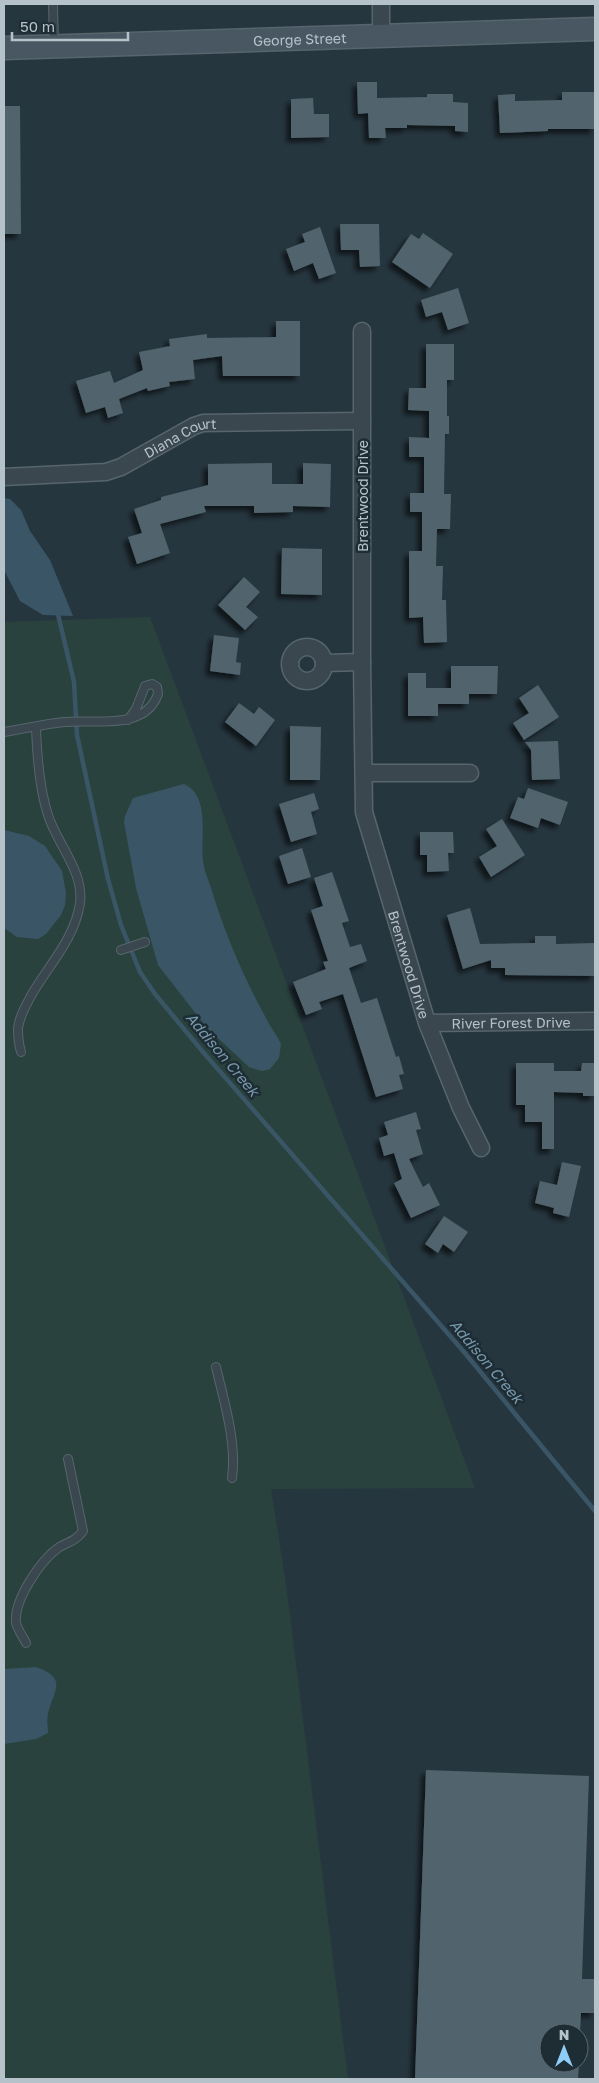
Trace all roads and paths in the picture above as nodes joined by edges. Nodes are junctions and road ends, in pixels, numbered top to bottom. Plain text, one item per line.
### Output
1 (53, 4) edge
2 (381, 4) edge
3 (595, 29) edge
4 (381, 37) junction
5 (55, 46) junction
6 (4, 48) edge
7 (362, 331) dead end
8 (362, 421) junction
9 (4, 477) edge
10 (324, 662) dead end
11 (362, 662) junction
12 (128, 720) junction
13 (36, 728) junction
14 (4, 732) edge
15 (364, 773) junction
16 (470, 773) dead end
17 (143, 943) dead end
18 (121, 950) dead end
19 (595, 1021) edge
20 (427, 1023) junction
21 (20, 1052) dead end
22 (481, 1148) dead end
23 (216, 1367) dead end
24 (68, 1459) dead end
25 (232, 1478) dead end
26 (26, 1643) dead end

1 - 5 lane
2 - 4 street
3 - 4 street, George Street
4 - 5 street, George Street
5 - 6 street, George Street
7 - 8 street, Brentwood Drive
8 - 9 street, Diana Court
8 - 11 street, Brentwood Drive
10 - 11 street
11 - 15 street, Brentwood Drive
12 - 12 lane
12 - 13 lane
13 - 14 lane
13 - 21 lane
15 - 16 street
15 - 20 street, Brentwood Drive
17 - 18 lane
19 - 20 street, River Forest Drive
20 - 22 street, Brentwood Drive
23 - 25 lane
24 - 26 lane

